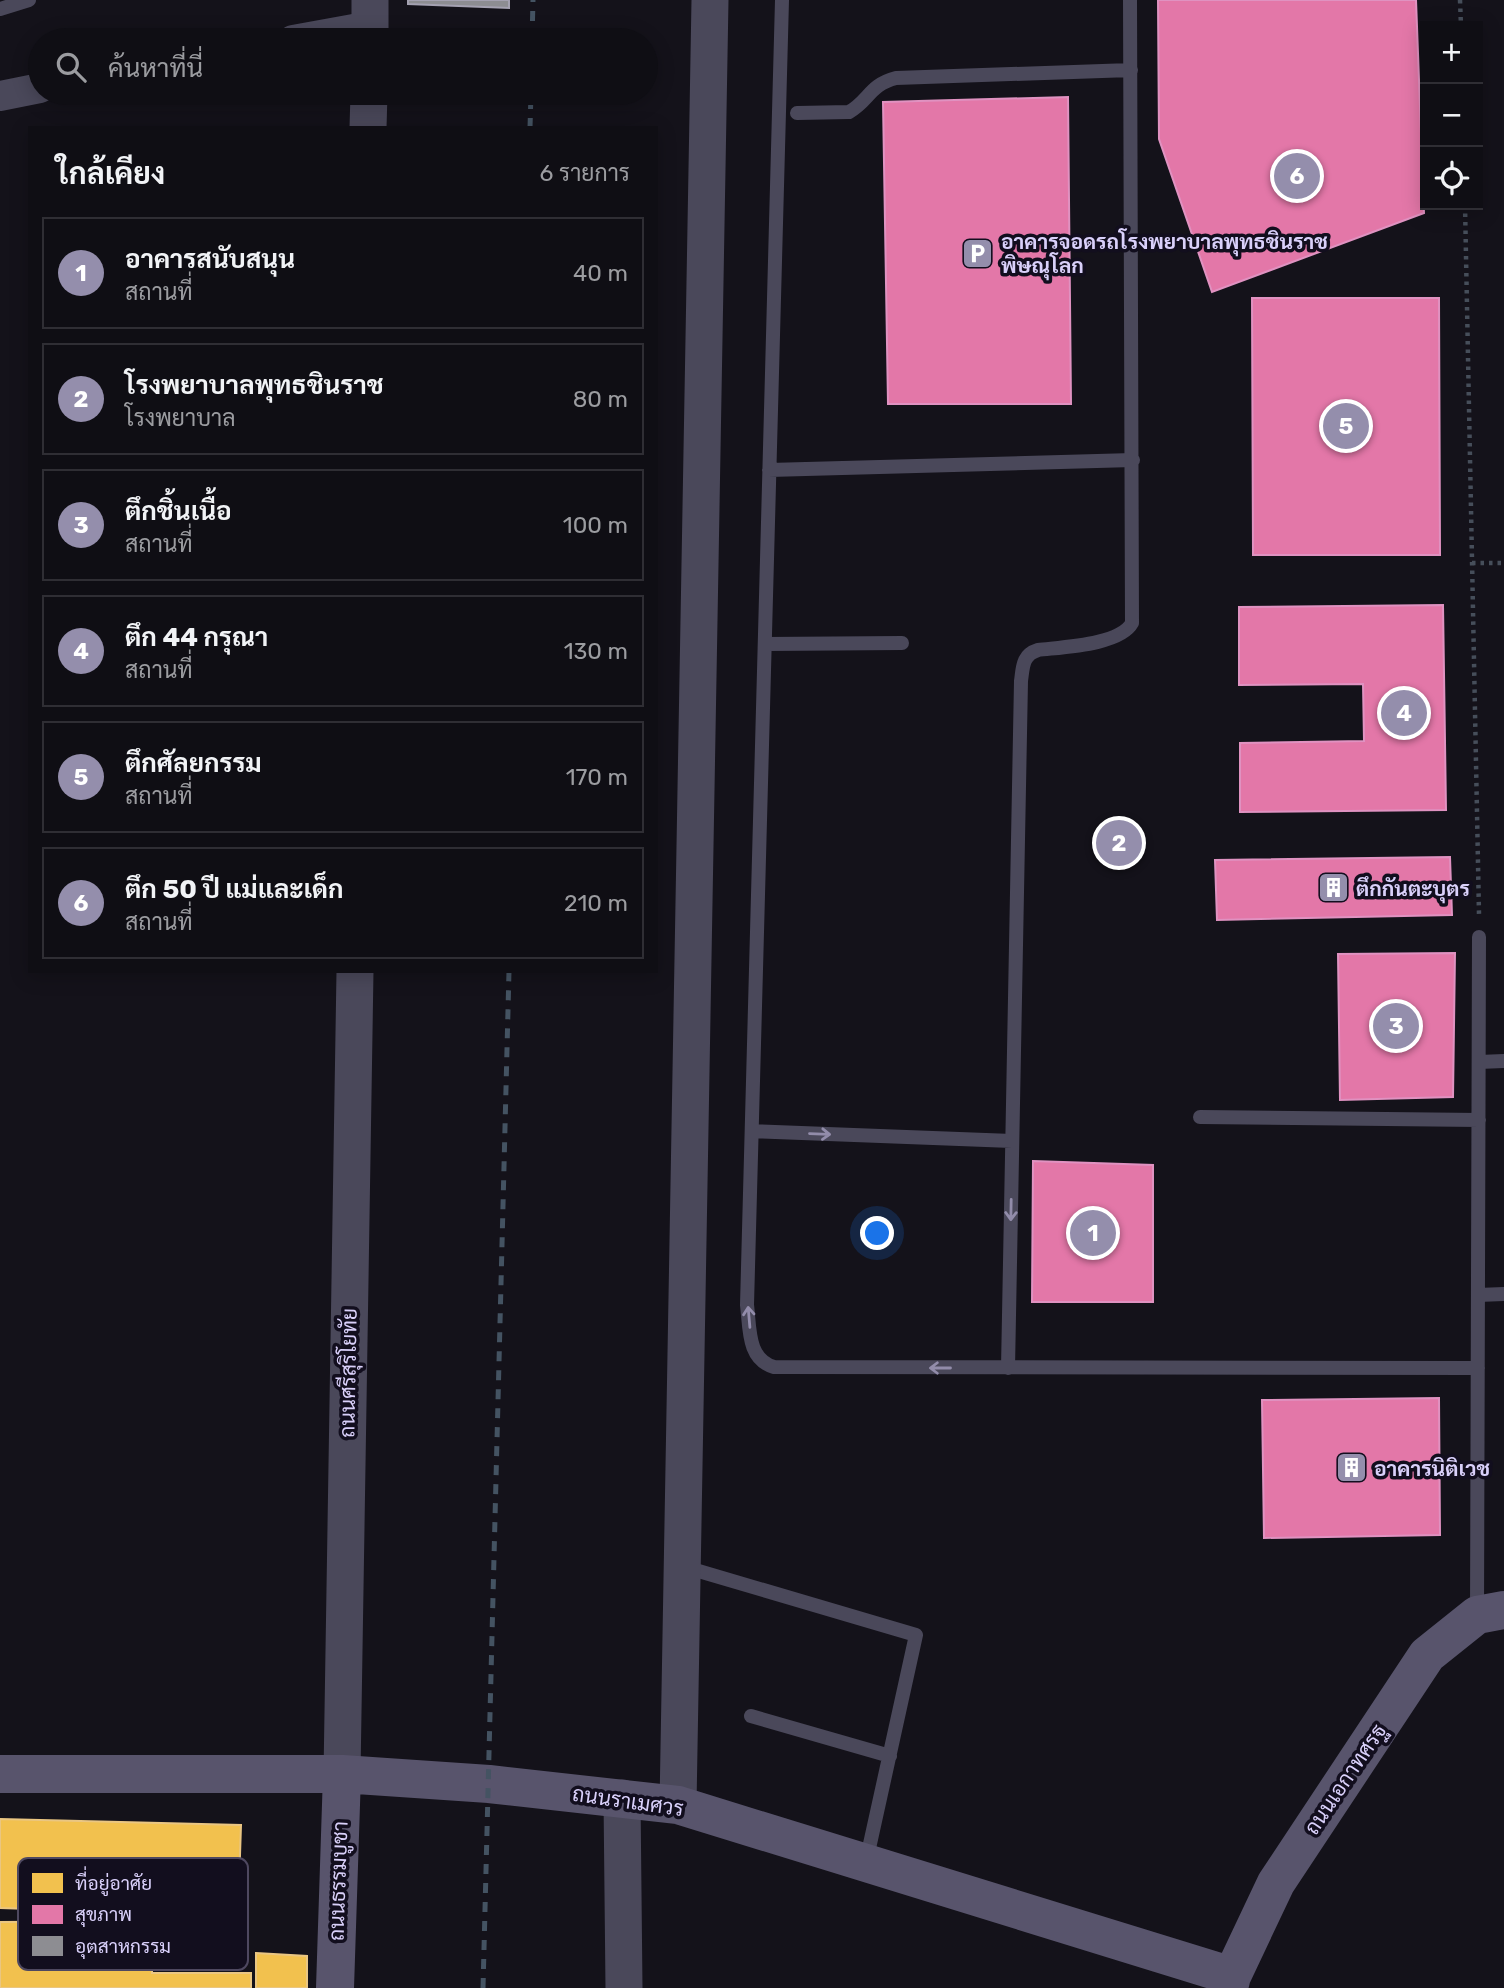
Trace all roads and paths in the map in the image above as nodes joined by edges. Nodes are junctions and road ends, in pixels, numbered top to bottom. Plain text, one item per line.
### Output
1 (29, 0) edge
2 (710, 0) edge
3 (782, 0) edge
4 (1130, 0) edge
5 (1460, 0) edge
6 (0, 9) edge
7 (1461, 21) edge
8 (370, 22) edge
9 (344, 28) edge
10 (1131, 70) junction
11 (28, 90) edge
12 (0, 96) edge
13 (369, 105) edge
14 (797, 113) dead end
15 (368, 126) edge
16 (1465, 210) edge
17 (1133, 460) junction
18 (769, 470) junction
19 (1472, 563) junction
20 (1504, 563) edge
21 (902, 643) dead end
22 (765, 644) junction
23 (1479, 937) joint
24 (355, 973) edge
25 (1504, 1061) edge
26 (1479, 1062) junction
27 (1200, 1117) dead end
28 (1479, 1120) junction
29 (752, 1132) junction
30 (1012, 1141) junction
31 (1504, 1294) edge
32 (1478, 1295) junction
33 (1008, 1368) junction
34 (1478, 1368) junction
35 (682, 1566) junction
36 (1490, 1612) edge
37 (751, 1716) dead end
38 (890, 1756) junction
39 (0, 1774) edge
40 (342, 1774) junction
41 (622, 1798) junction
42 (678, 1805) junction
43 (866, 1863) junction
44 (1230, 1982) edge
45 (335, 1988) edge
46 (624, 1988) edge

1 - 6 lane
2 - 35 street
3 - 18 lane
4 - 10 lane
5 - 7 path
8 - 9 street
10 - 14 lane
10 - 17 lane
11 - 12 street
13 - 15 street
16 - 19 path
17 - 18 lane
17 - 30 lane
18 - 22 lane
19 - 20 path
19 - 23 path
21 - 22 lane
22 - 29 lane
23 - 26 lane
24 - 40 street, ถนนศรีสุริโยทัย
25 - 26 lane
26 - 28 lane
27 - 28 lane
28 - 32 lane
29 -> 30 lane
33 -> 29 lane
30 -> 33 lane
31 - 32 lane
32 - 34 lane
33 - 34 lane
34 - 36 lane
35 - 38 lane
35 - 42 street
36 - 44 main road, ถนนเอกาทศรฐ
37 - 38 lane
38 - 43 lane
39 - 40 main road, ถนนราเมศวร
40 - 41 main road, ถนนราเมศวร
40 - 45 main road, ถนนธรรมบูชา
41 - 42 main road, ถนนราเมศวร
41 - 46 street
42 - 43 main road, ถนนราเมศวร
43 - 44 main road, ถนนราเมศวร

